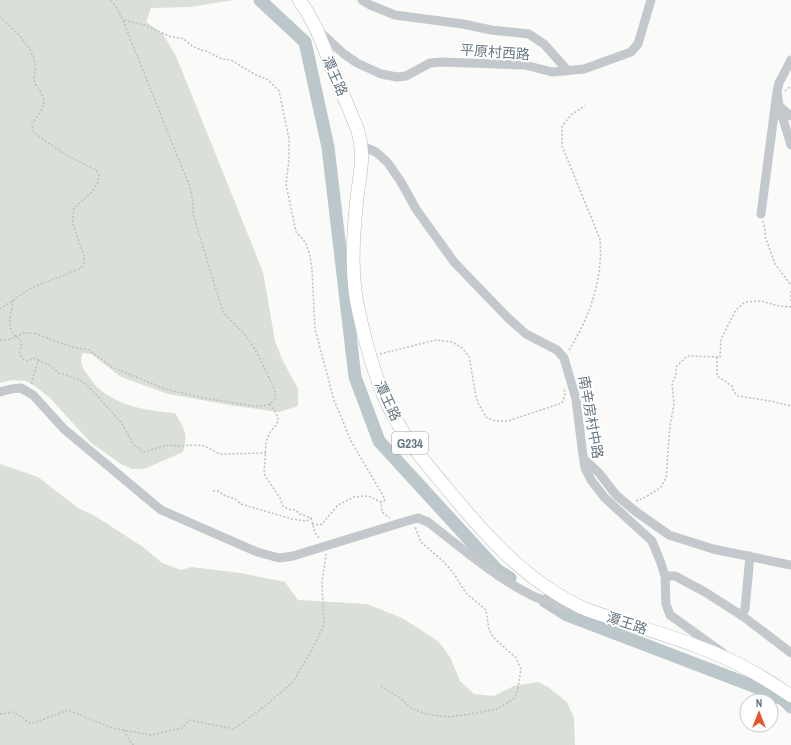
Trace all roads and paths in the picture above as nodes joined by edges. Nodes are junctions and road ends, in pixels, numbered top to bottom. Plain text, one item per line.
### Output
1 (110, 0) edge
2 (299, 0) edge
3 (362, 0) edge
4 (652, 0) edge
5 (0, 17) edge
6 (123, 20) junction
7 (316, 28) junction
8 (791, 60) edge
9 (568, 71) junction
10 (777, 92) junction
11 (585, 106) dead end
12 (779, 106) junction
13 (791, 116) edge
14 (791, 145) edge
15 (362, 146) junction
16 (761, 214) joint
17 (791, 285) edge
18 (791, 291) edge
19 (13, 300) junction
20 (791, 302) edge
21 (791, 307) edge
22 (0, 309) edge
23 (16, 337) junction
24 (0, 340) edge
25 (370, 357) junction
26 (717, 357) junction
27 (564, 358) junction
28 (38, 360) junction
29 (563, 383) dead end
30 (0, 392) edge
31 (29, 392) junction
32 (270, 404) junction
33 (791, 406) edge
34 (266, 453) junction
35 (584, 459) junction
36 (213, 491) dead end
37 (381, 502) junction
38 (627, 504) junction
39 (311, 518) junction
40 (412, 520) junction
41 (312, 524) junction
42 (392, 526) junction
43 (327, 545) junction
44 (750, 556) junction
45 (791, 565) edge
46 (665, 576) junction
47 (741, 615) junction
48 (606, 616) junction
49 (791, 653) edge
50 (740, 665) junction
51 (381, 686) dead end
52 (791, 696) edge
53 (0, 714) edge
54 (124, 730) junction
55 (134, 745) edge

1 - 6 path
2 - 7 highway, 潭王路 / G234
3 - 9 street
4 - 9 street, 平原村西路
5 - 19 path
6 - 32 path
6 - 37 path
7 - 9 street, 平原村西路
7 - 15 highway, 潭王路 / G234
8 - 10 street
10 - 12 street
10 - 16 street
11 - 27 path
12 - 13 street
12 - 14 street
15 - 25 highway, 潭王路 / G234
15 - 27 street
16 - 17 path
18 - 20 path
19 - 22 path
19 - 23 path
21 - 26 path
23 - 24 path
23 - 28 path
23 - 32 path
25 - 29 path
25 - 48 highway, 潭王路 / G234
26 - 33 path
26 - 38 path
27 - 35 street, 南辛房村中路
28 - 31 path
28 - 34 path
30 - 31 street
31 - 43 street
32 - 34 path
34 - 39 path
35 - 38 street
35 - 46 street, 南辛房村中路
36 - 39 path
37 - 41 path
37 - 42 path
38 - 44 street
39 - 41 path
40 - 42 street
40 - 48 street
40 - 51 path
41 - 43 path
42 - 43 street
43 - 54 path
44 - 45 street
44 - 47 street
46 - 47 street
46 - 50 street, 南辛房村中路
47 - 49 street
48 - 50 highway, 潭王路 / G234
50 - 52 highway, 潭王路 / G234
53 - 54 path
54 - 55 path

